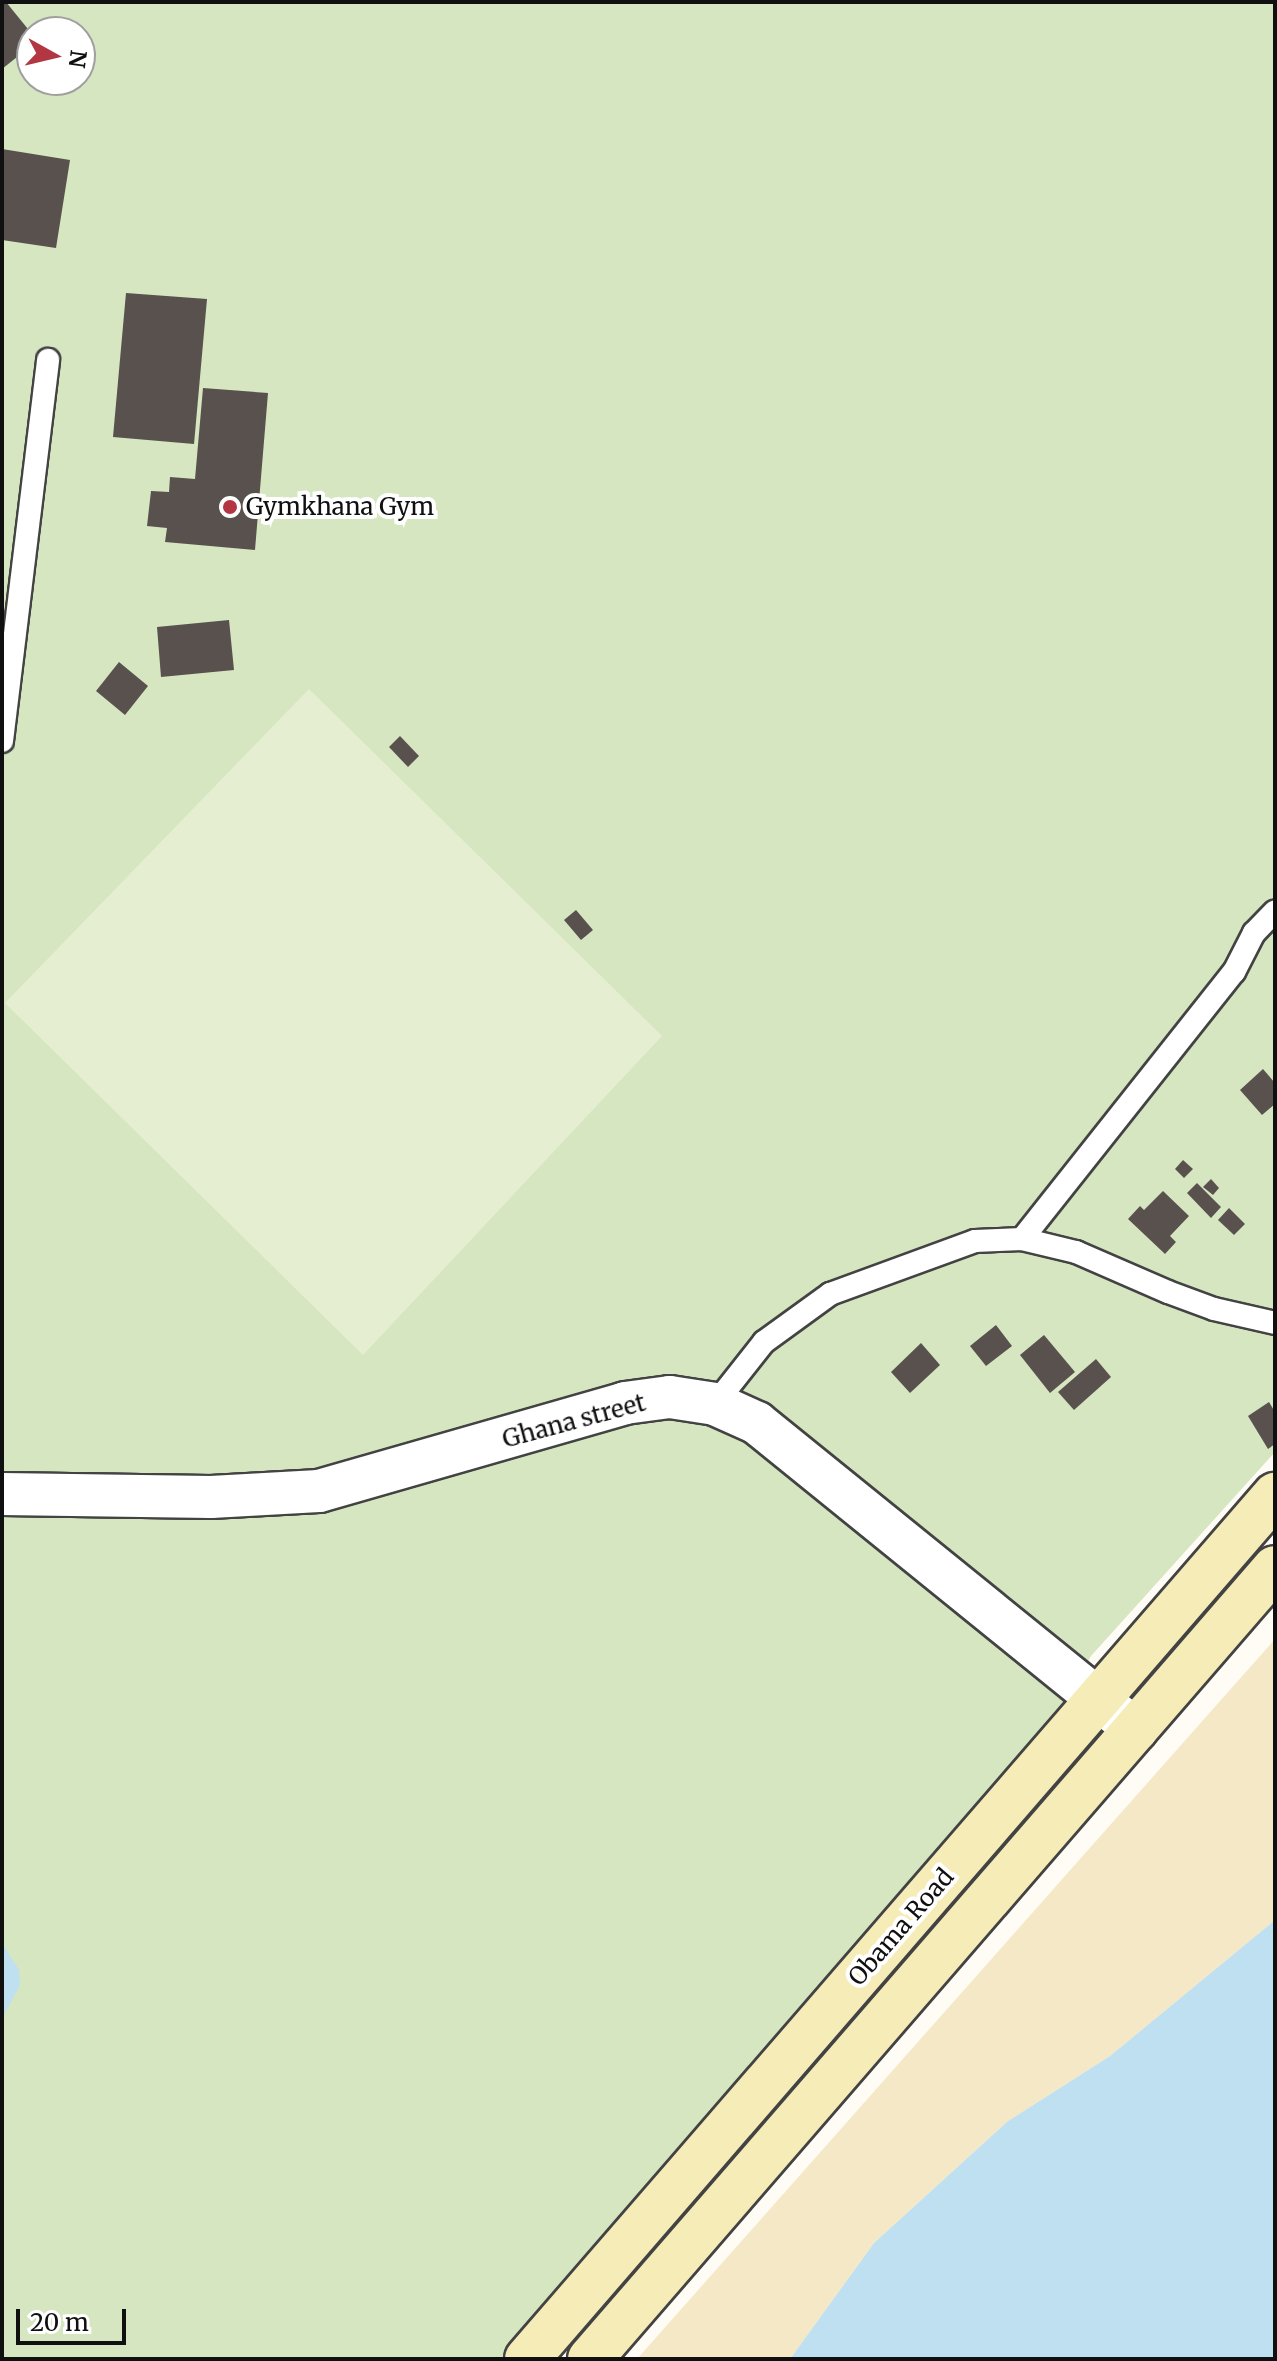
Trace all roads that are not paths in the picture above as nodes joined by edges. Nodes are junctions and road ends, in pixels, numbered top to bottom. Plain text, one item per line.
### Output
1 (48, 360) dead end
2 (11, 607) edge
3 (2, 741) edge
4 (1275, 911) edge
5 (1022, 1239) junction
6 (1275, 1323) edge
7 (715, 1404) junction
8 (2, 1494) edge
9 (1275, 1495) edge
10 (1275, 1568) edge
11 (1099, 1700) junction
12 (1136, 1730) junction
13 (527, 2359) edge
14 (590, 2359) edge

1 - 2 lane
2 - 3 lane
4 - 5 lane
5 - 6 lane
5 - 7 lane
7 - 8 street, Ghana street
7 - 11 street, Ghana street
9 - 11 street, Obama Road
10 - 12 street, Obama Road
11 - 12 street, Ghana street
11 - 13 street, Obama Road
12 - 14 street, Obama Road

